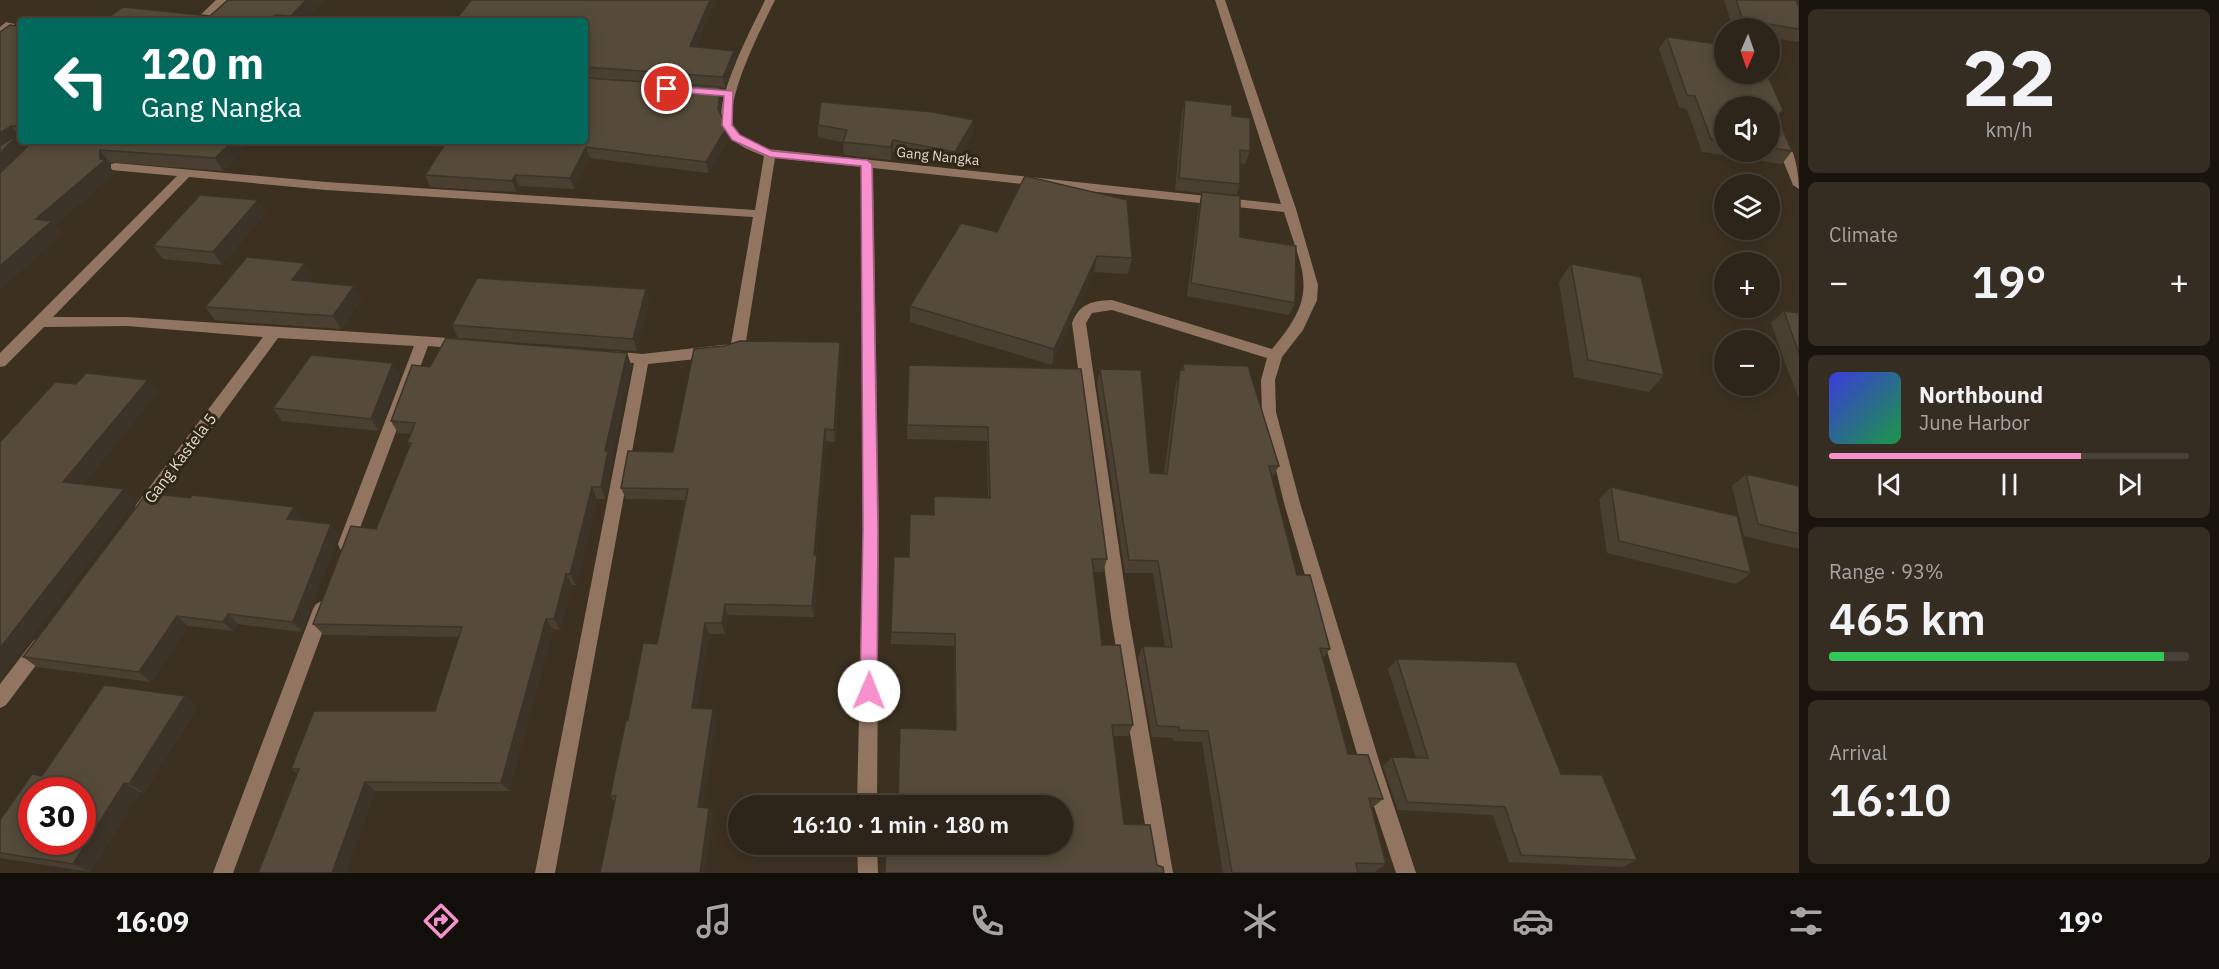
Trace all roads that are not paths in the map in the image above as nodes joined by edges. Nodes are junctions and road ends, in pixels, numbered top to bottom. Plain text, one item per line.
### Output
1 (222, 0) edge
2 (770, 0) edge
3 (1220, 0) edge
4 (202, 18) edge
5 (10, 24) edge
6 (0, 32) edge
7 (1780, 137) edge
8 (34, 144) edge
9 (770, 154) junction
10 (0, 160) edge
11 (867, 164) junction
12 (115, 167) edge
13 (188, 173) junction
14 (1799, 185) edge
15 (1290, 209) junction
16 (760, 214) junction
17 (40, 322) junction
18 (274, 333) junction
19 (423, 341) junction
20 (481, 345) edge
21 (596, 355) edge
22 (1275, 355) junction
23 (642, 359) junction
24 (0, 362) edge
25 (134, 521) edge
26 (340, 562) edge
27 (327, 596) edge
28 (49, 633) edge
29 (0, 699) edge
30 (867, 795) edge
31 (867, 855) edge
32 (223, 873) edge
33 (545, 873) edge
34 (868, 873) edge
35 (1162, 873) edge
36 (1406, 873) edge

1 - 4 street
2 - 9 street, Gang Nangka
3 - 15 street
5 - 6 street
7 - 14 street
8 - 10 street
9 - 11 street, Gang Nangka
9 - 16 street
11 - 15 street, Gang Nangka
11 - 30 street
12 - 13 street
13 - 16 street
13 - 17 street
15 - 22 street
16 - 23 street
17 - 18 street
17 - 24 street
18 - 19 street
18 - 25 street, Gang Kastela 5
19 - 20 street
19 - 26 street
21 - 23 street
22 - 35 street
22 - 36 street
23 - 33 street
27 - 32 street
28 - 29 street
31 - 34 street

